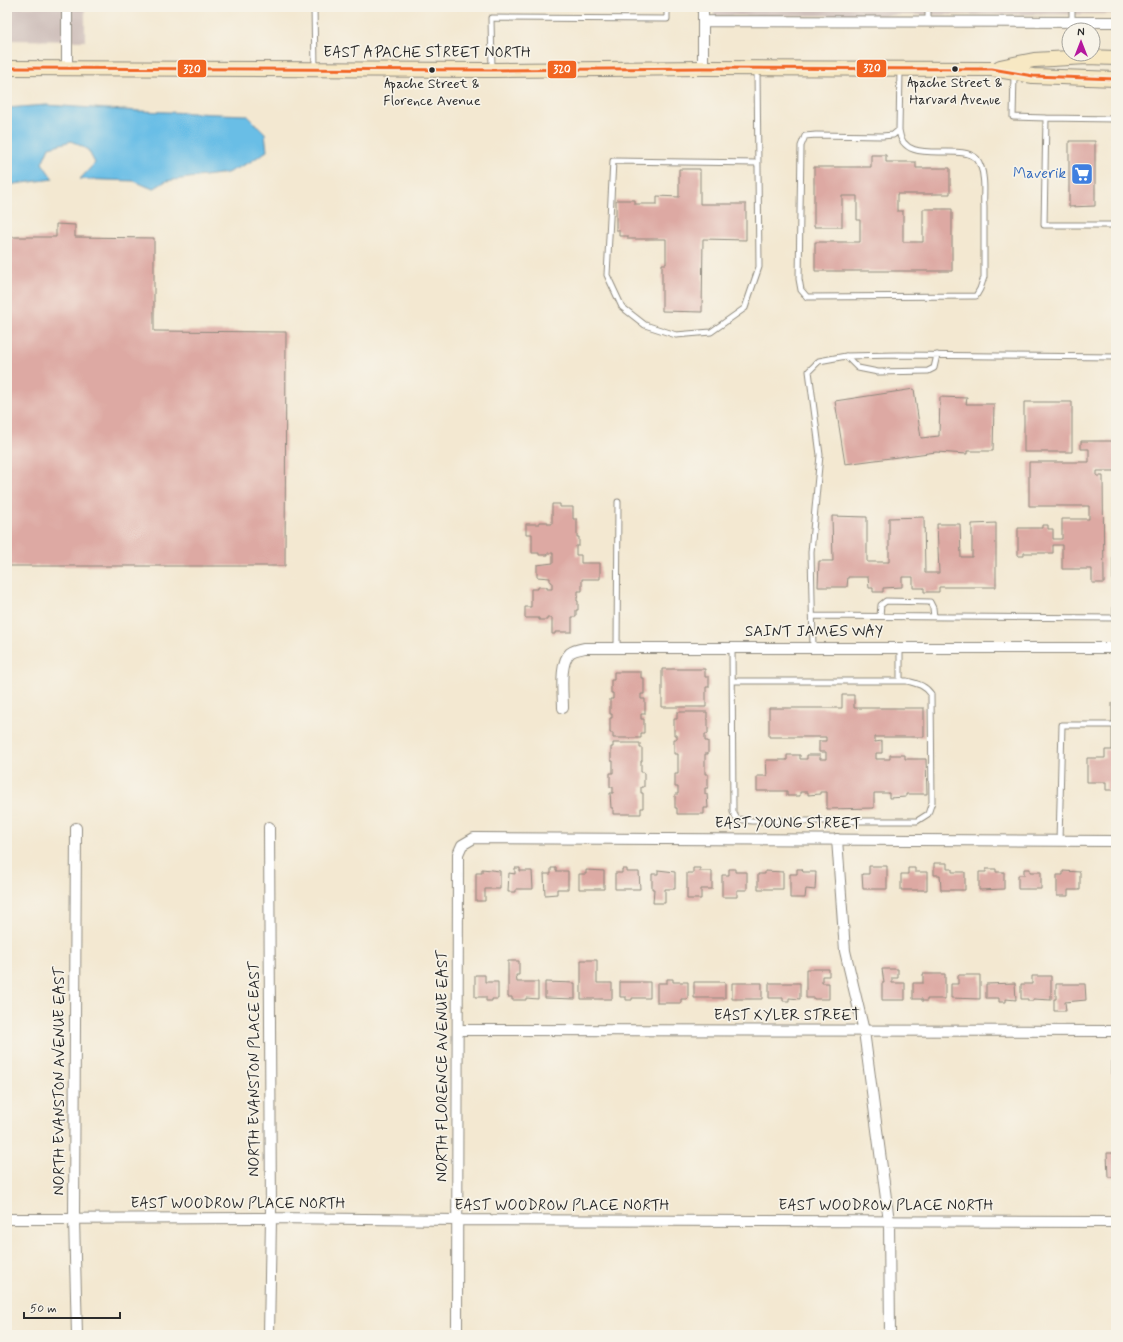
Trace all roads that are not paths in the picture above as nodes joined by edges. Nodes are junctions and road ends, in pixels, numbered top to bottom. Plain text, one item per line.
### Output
1 (67, 7) edge
2 (314, 7) edge
3 (667, 7) edge
4 (703, 7) edge
5 (928, 7) edge
6 (1072, 7) edge
7 (703, 20) junction
8 (928, 21) junction
9 (1072, 21) junction
10 (1116, 22) edge
11 (1116, 58) edge
12 (7, 68) edge
13 (67, 68) junction
14 (703, 68) junction
15 (757, 68) junction
16 (900, 69) junction
17 (992, 69) junction
18 (315, 70) junction
19 (492, 70) junction
20 (1014, 73) junction
21 (1116, 79) edge
22 (1046, 118) junction
23 (1116, 119) edge
24 (899, 130) junction
25 (757, 163) junction
26 (1116, 225) edge
27 (846, 356) junction
28 (937, 356) junction
29 (1116, 356) edge
30 (618, 502) dead end
31 (1116, 554) edge
32 (813, 616) junction
33 (880, 616) junction
34 (934, 617) junction
35 (732, 647) junction
36 (813, 647) junction
37 (900, 647) junction
38 (617, 648) junction
39 (1116, 648) edge
40 (733, 681) junction
41 (900, 681) junction
42 (563, 708) dead end
43 (1112, 726) dead end
44 (269, 827) dead end
45 (76, 828) dead end
46 (837, 839) junction
47 (1059, 840) junction
48 (1116, 841) edge
49 (462, 845) joint
50 (458, 1030) junction
51 (864, 1031) junction
52 (1116, 1031) edge
53 (271, 1218) junction
54 (7, 1219) edge
55 (74, 1219) junction
56 (457, 1220) junction
57 (889, 1221) junction
58 (1116, 1222) edge
59 (77, 1335) edge
60 (269, 1335) edge
61 (457, 1335) edge
62 (890, 1335) edge

1 - 13 street
2 - 18 lane
3 - 19 lane
4 - 7 street
5 - 8 lane
6 - 9 lane
7 - 8 street
7 - 14 street
8 - 9 street
9 - 10 street
11 - 17 main road, EAST APACHE STREET NORTH
12 - 13 main road, EAST APACHE STREET NORTH
13 - 18 main road, EAST APACHE STREET NORTH
14 - 15 main road, EAST APACHE STREET NORTH
14 - 19 main road, EAST APACHE STREET NORTH
15 - 16 main road, EAST APACHE STREET NORTH
15 - 25 lane
16 - 17 main road, EAST APACHE STREET NORTH
16 - 24 lane
17 - 20 main road, EAST APACHE STREET NORTH
18 - 19 main road, EAST APACHE STREET NORTH
20 - 21 main road, EAST APACHE STREET NORTH
20 - 22 lane
22 - 23 lane
22 - 26 lane
24 - 24 lane
25 - 25 lane
27 - 28 lane
27 - 28 lane
27 - 32 lane
28 - 29 lane
30 - 38 lane
31 - 34 lane
32 - 33 lane
32 - 36 lane
33 - 34 lane
33 - 34 lane
35 - 36 street, SAINT JAMES WAY
35 - 38 street, SAINT JAMES WAY
35 - 40 lane
36 - 37 street, SAINT JAMES WAY
37 - 39 street, SAINT JAMES WAY
37 - 41 lane
38 - 42 street, SAINT JAMES WAY
40 - 41 lane
40 - 41 lane
43 - 47 lane
44 - 53 street, NORTH EVANSTON PLACE EAST
45 - 55 street, NORTH EVANSTON AVENUE EAST
46 - 47 street, EAST YOUNG STREET
46 - 49 street, EAST YOUNG STREET
46 - 51 street
47 - 48 street, EAST YOUNG STREET
49 - 50 street, NORTH FLORENCE AVENUE EAST
50 - 51 street, EAST XYLER STREET
50 - 56 street, NORTH FLORENCE AVENUE EAST
51 - 52 street, EAST XYLER STREET
51 - 57 street
53 - 55 street, EAST WOODROW PLACE NORTH
53 - 56 street, EAST WOODROW PLACE NORTH
53 - 60 street, NORTH EVANSTON PLACE EAST
54 - 55 street, EAST WOODROW PLACE NORTH
55 - 59 street, NORTH EVANSTON AVENUE EAST
56 - 57 street, EAST WOODROW PLACE NORTH
56 - 61 street, NORTH FLORENCE AVENUE EAST
57 - 58 street, EAST WOODROW PLACE NORTH
57 - 62 street

